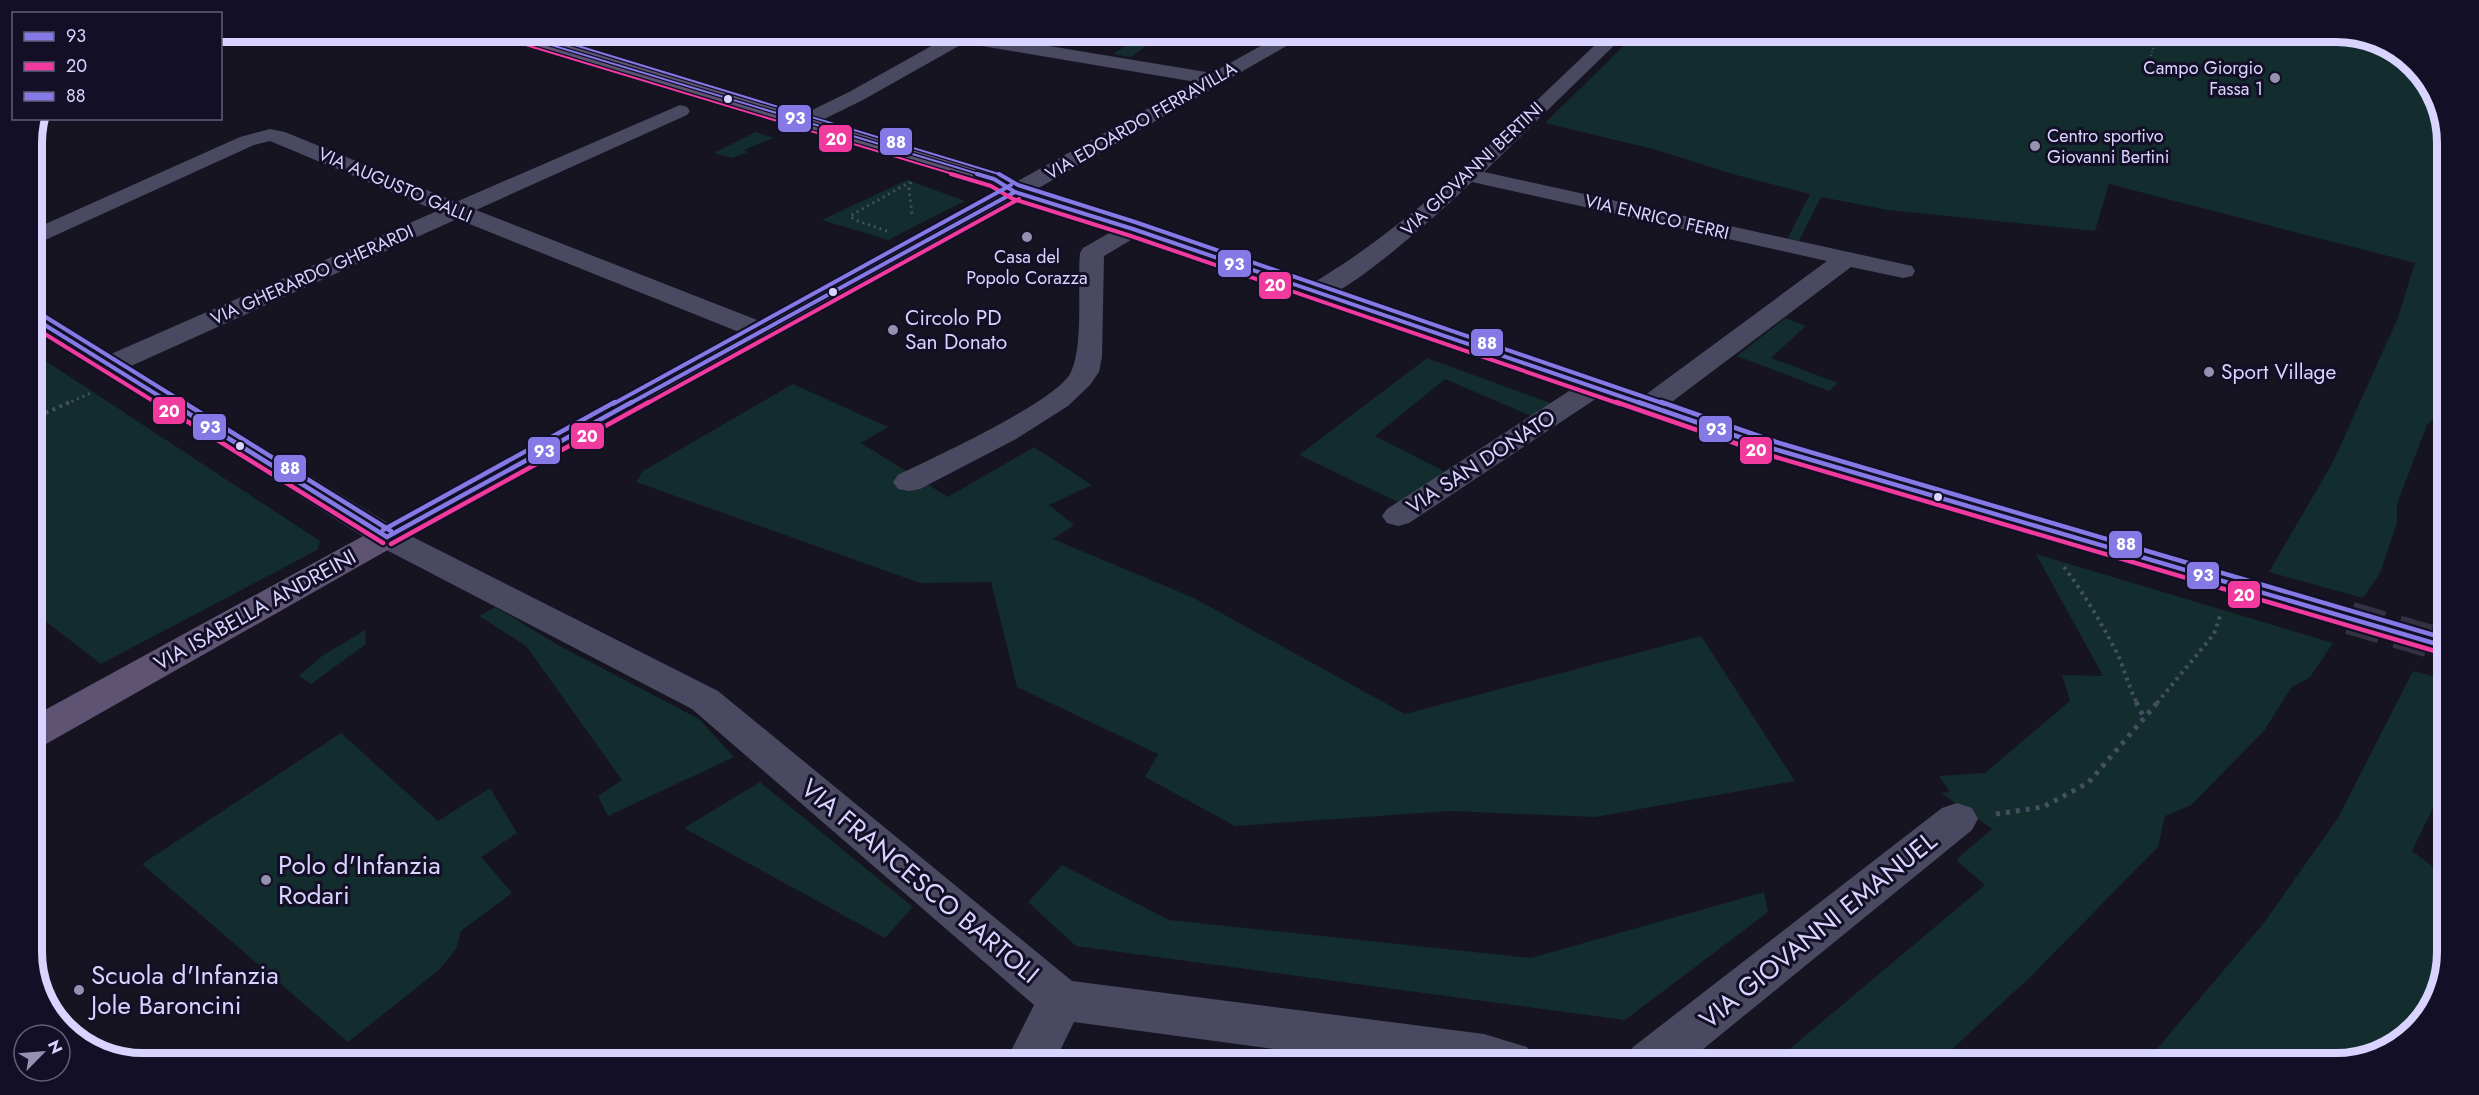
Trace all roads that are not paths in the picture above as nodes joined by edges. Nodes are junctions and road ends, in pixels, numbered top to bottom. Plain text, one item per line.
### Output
1 (550, 42) edge
2 (953, 42) edge
3 (1011, 42) edge
4 (1276, 42) edge
5 (1608, 42) edge
6 (1215, 79) junction
7 (680, 111) dead end
8 (807, 120) junction
9 (1468, 175) junction
10 (1015, 192) junction
11 (457, 211) junction
12 (1133, 230) junction
13 (42, 233) edge
14 (1846, 259) junction
15 (1903, 272) dead end
16 (1315, 292) junction
17 (42, 323) edge
18 (763, 332) junction
19 (108, 366) junction
20 (1593, 388) junction
21 (1647, 407) junction
22 (909, 482) dead end
23 (1398, 516) dead end
24 (387, 537) junction
25 (2350, 618) tunnel mouth
26 (42, 728) edge
27 (1957, 819) road end
28 (1061, 1000) junction
29 (1034, 1053) edge
30 (1461, 1053) edge
31 (1664, 1053) edge

1 - 8 main road, VIA SAN DONATO
2 - 8 street
3 - 6 street
4 - 6 street, VIA EDOARDO FERRAVILLA
5 - 9 street, VIA GIOVANNI BERTINI
6 - 10 street, VIA EDOARDO FERRAVILLA
7 - 11 street, VIA GHERARDO GHERARDI
8 - 10 main road, VIA SAN DONATO
9 - 14 street, VIA ENRICO FERRI
9 - 16 street, VIA GIOVANNI BERTINI
10 - 12 main road, VIA SAN DONATO
10 - 18 main road, VIA ISABELLA ANDREINI
11 - 13 street, VIA AUGUSTO GALLI
11 - 18 street, VIA AUGUSTO GALLI
11 - 19 street, VIA GHERARDO GHERARDI
12 - 16 main road, VIA SAN DONATO
12 - 22 street
14 - 15 street, VIA ENRICO FERRI
14 - 21 street
16 - 20 main road, VIA SAN DONATO
17 - 19 street, VIA FRANCESCO BARTOLI
18 - 24 main road, VIA ISABELLA ANDREINI
19 - 24 street, VIA FRANCESCO BARTOLI
20 - 21 main road, VIA SAN DONATO
20 - 23 street, VIA SAN DONATO
21 - 25 main road, VIA SAN DONATO
24 - 26 main road, VIA ISABELLA ANDREINI
24 - 28 street, VIA FRANCESCO BARTOLI
27 - 31 street, VIA GIOVANNI EMANUEL
28 - 29 street
28 - 30 street

